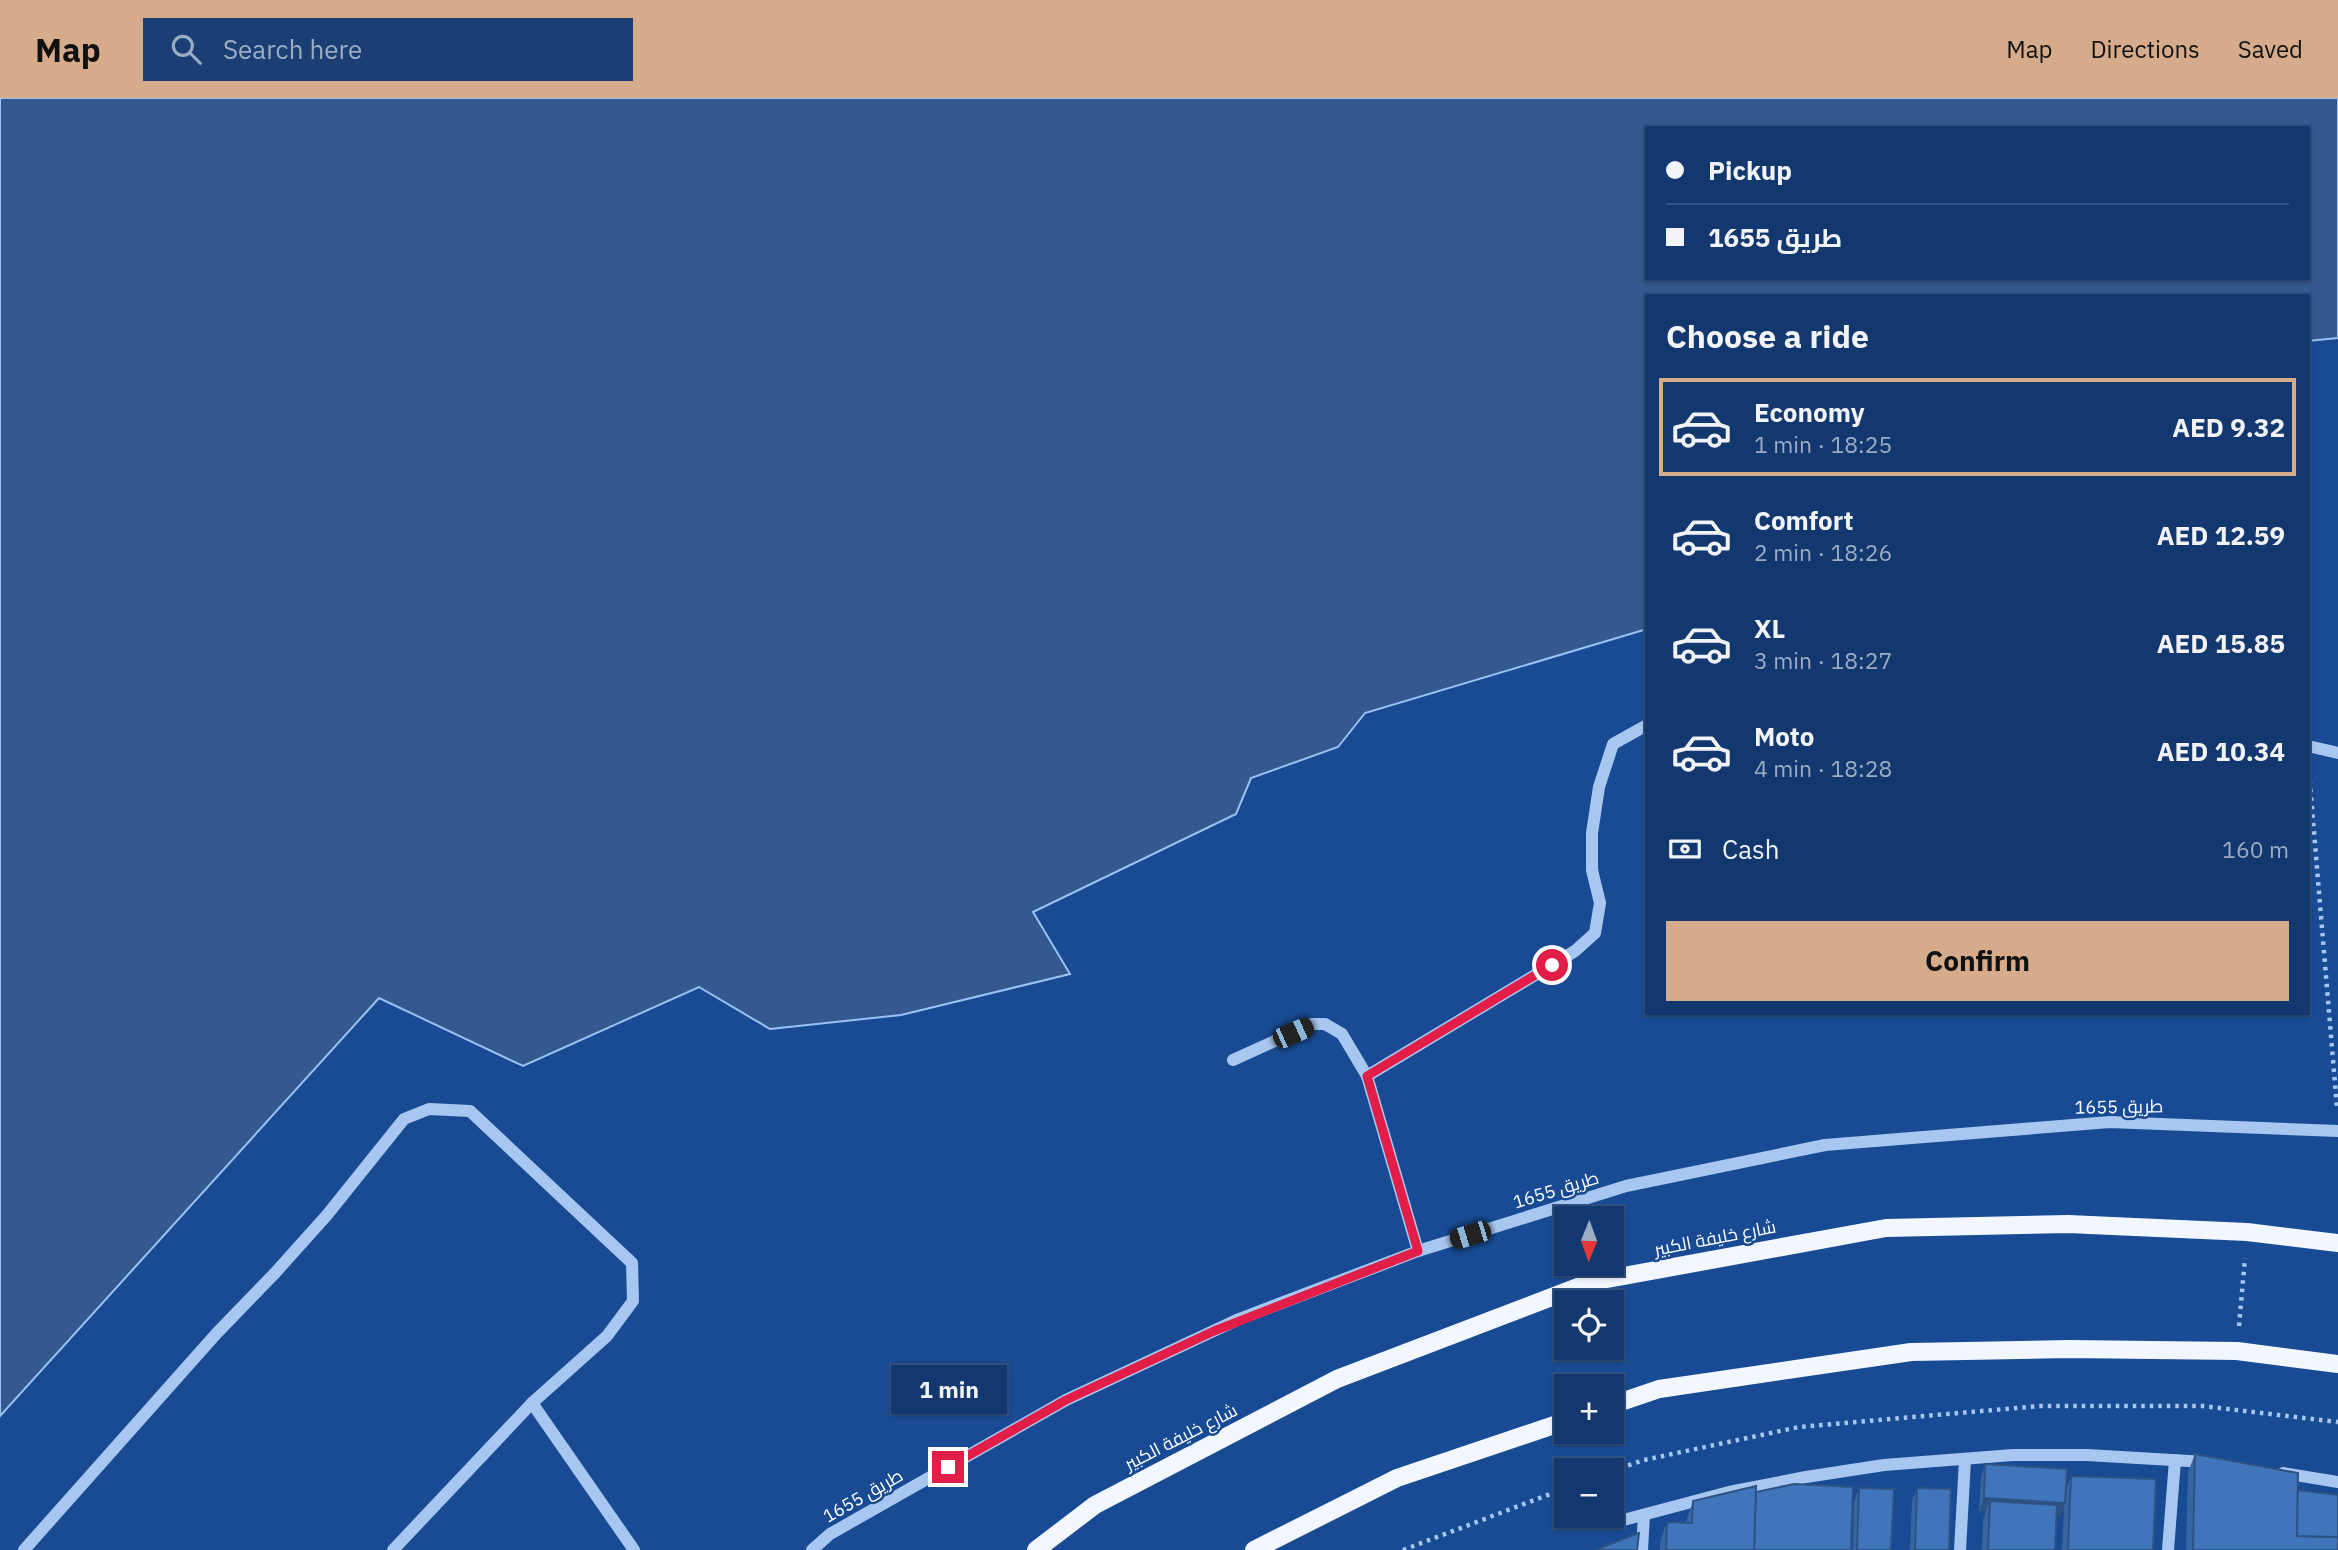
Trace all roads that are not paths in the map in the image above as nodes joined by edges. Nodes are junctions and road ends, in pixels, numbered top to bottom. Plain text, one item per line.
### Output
1 (1645, 726) edge
2 (2310, 746) edge
3 (2338, 753) edge
4 (1233, 1060) dead end
5 (1367, 1076) junction
6 (2338, 1131) edge
7 (2338, 1243) edge
8 (1418, 1251) junction
9 (2338, 1364) edge
10 (1624, 1401) edge
11 (532, 1403) junction
12 (1554, 1425) edge
13 (1965, 1460) junction
14 (2175, 1460) junction
15 (2225, 1464) edge
16 (2275, 1472) edge
17 (2338, 1482) edge
18 (1644, 1515) junction
19 (1624, 1520) edge
20 (24, 1550) edge
21 (393, 1550) edge
22 (634, 1550) edge
23 (812, 1550) edge
24 (1036, 1550) edge
25 (1254, 1550) edge
26 (1642, 1550) edge
27 (1960, 1550) edge
28 (2168, 1550) edge

1 - 5 street
2 - 3 street
4 - 5 street
5 - 8 street
6 - 8 street, طريق 1655
7 - 24 main road, شارع خليفة الكبير
8 - 23 street, طريق 1655
9 - 10 main road
11 - 20 street
11 - 21 street
11 - 22 street
12 - 25 main road
13 - 14 street
13 - 18 street
13 - 27 street
14 - 15 street
14 - 28 street
16 - 17 street
18 - 19 street
18 - 26 street

